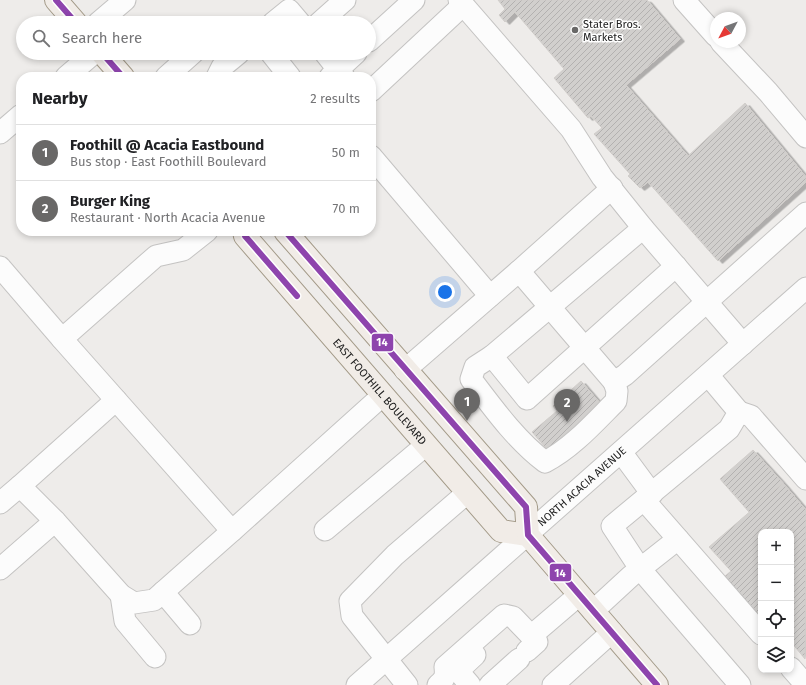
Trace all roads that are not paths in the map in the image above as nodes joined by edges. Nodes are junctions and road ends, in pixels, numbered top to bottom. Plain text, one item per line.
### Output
1 (56, 0) edge
2 (125, 0) edge
3 (345, 0) edge
4 (414, 0) edge
5 (684, 0) edge
6 (461, 3) edge
7 (70, 16) edge
8 (106, 16) edge
9 (282, 16) edge
10 (294, 16) edge
11 (327, 16) edge
12 (710, 29) edge
13 (376, 35) edge
14 (727, 48) edge
15 (86, 60) edge
16 (108, 60) edge
17 (185, 60) edge
18 (230, 60) edge
19 (277, 60) edge
20 (328, 60) edge
21 (350, 60) edge
22 (72, 72) edge
23 (119, 72) edge
24 (172, 72) edge
25 (220, 72) edge
26 (286, 72) edge
27 (336, 72) edge
28 (340, 72) edge
29 (376, 86) edge
30 (16, 120) edge
31 (0, 134) edge
32 (806, 137) edge
33 (376, 162) edge
34 (612, 188) junction
35 (806, 213) edge
36 (642, 228) junction
37 (201, 236) edge
38 (245, 236) edge
39 (289, 236) edge
40 (676, 266) junction
41 (0, 267) edge
42 (519, 271) junction
43 (806, 288) edge
44 (490, 296) junction
45 (707, 302) junction
46 (550, 308) junction
47 (62, 339) junction
48 (743, 344) junction
49 (584, 348) junction
50 (492, 356) junction
51 (405, 370) junction
52 (708, 375) junction
53 (614, 382) junction
54 (383, 395) junction
55 (116, 400) junction
56 (739, 412) junction
57 (426, 445) junction
58 (621, 452) junction
59 (806, 480) edge
60 (20, 486) junction
61 (467, 493) junction
62 (648, 497) junction
63 (0, 503) edge
64 (55, 521) junction
65 (325, 530) dead end
66 (232, 531) junction
67 (528, 535) junction
68 (678, 540) junction
69 (0, 569) edge
70 (641, 570) junction
71 (163, 592) junction
72 (121, 595) junction
73 (579, 595) junction
74 (593, 611) junction
75 (495, 622) junction
76 (190, 624) dead end
77 (758, 631) edge
78 (612, 632) junction
79 (526, 649) junction
80 (155, 657) dead end
81 (385, 659) junction
82 (794, 672) edge
83 (442, 676) edge
84 (357, 685) edge
85 (407, 685) edge
86 (470, 685) edge
87 (490, 685) edge
88 (553, 685) edge
89 (657, 685) edge
90 (740, 685) edge
91 (805, 685) edge

1 - 7 main road
2 - 8 street
3 - 11 street
4 - 13 street
5 - 12 street
6 - 29 street
6 - 34 street
9 - 10 street
14 - 32 street
15 - 22 street
16 - 23 main road
17 - 24 street
18 - 25 street
19 - 26 street
20 - 27 street
21 - 28 street
30 - 31 street
33 - 44 street
34 - 36 street
34 - 42 street
35 - 45 street
36 - 40 street
36 - 46 street
37 - 47 street
38 - 54 main road, EAST FOOTHILL BOULEVARD
39 - 51 main road
40 - 45 street
40 - 49 street
41 - 47 street
42 - 44 street
42 - 46 street
43 - 48 street, NORTH ACACIA AVENUE
44 - 51 street
45 - 48 street
45 - 53 street
46 - 49 street
46 - 50 street
47 - 55 street
48 - 52 street, NORTH ACACIA AVENUE
49 - 50 street
49 - 53 street
50 - 53 street
51 - 67 main road
52 - 56 street
52 - 58 street, NORTH ACACIA AVENUE
54 - 57 main road, EAST FOOTHILL BOULEVARD
54 - 66 street
55 - 60 street
55 - 66 street
56 - 59 street
56 - 62 street
57 - 61 main road, EAST FOOTHILL BOULEVARD
57 - 65 street
58 - 62 street
58 - 67 street, NORTH ACACIA AVENUE
60 - 63 street
60 - 64 street
61 - 67 main road, EAST FOOTHILL BOULEVARD
61 - 81 street
62 - 68 street
62 - 70 street
64 - 69 street
64 - 72 street
66 - 71 street
67 - 73 main road
67 - 81 street, NORTH ACACIA AVENUE
68 - 70 street
68 - 77 street
70 - 74 street
70 - 90 street
71 - 72 street
71 - 76 street
72 - 80 street
73 - 74 main road
73 - 79 street
74 - 78 main road
75 - 79 street
75 - 83 street
75 - 86 street
78 - 88 street
78 - 89 main road
79 - 87 street
81 - 84 street, NORTH ACACIA AVENUE
81 - 85 street
82 - 91 street

